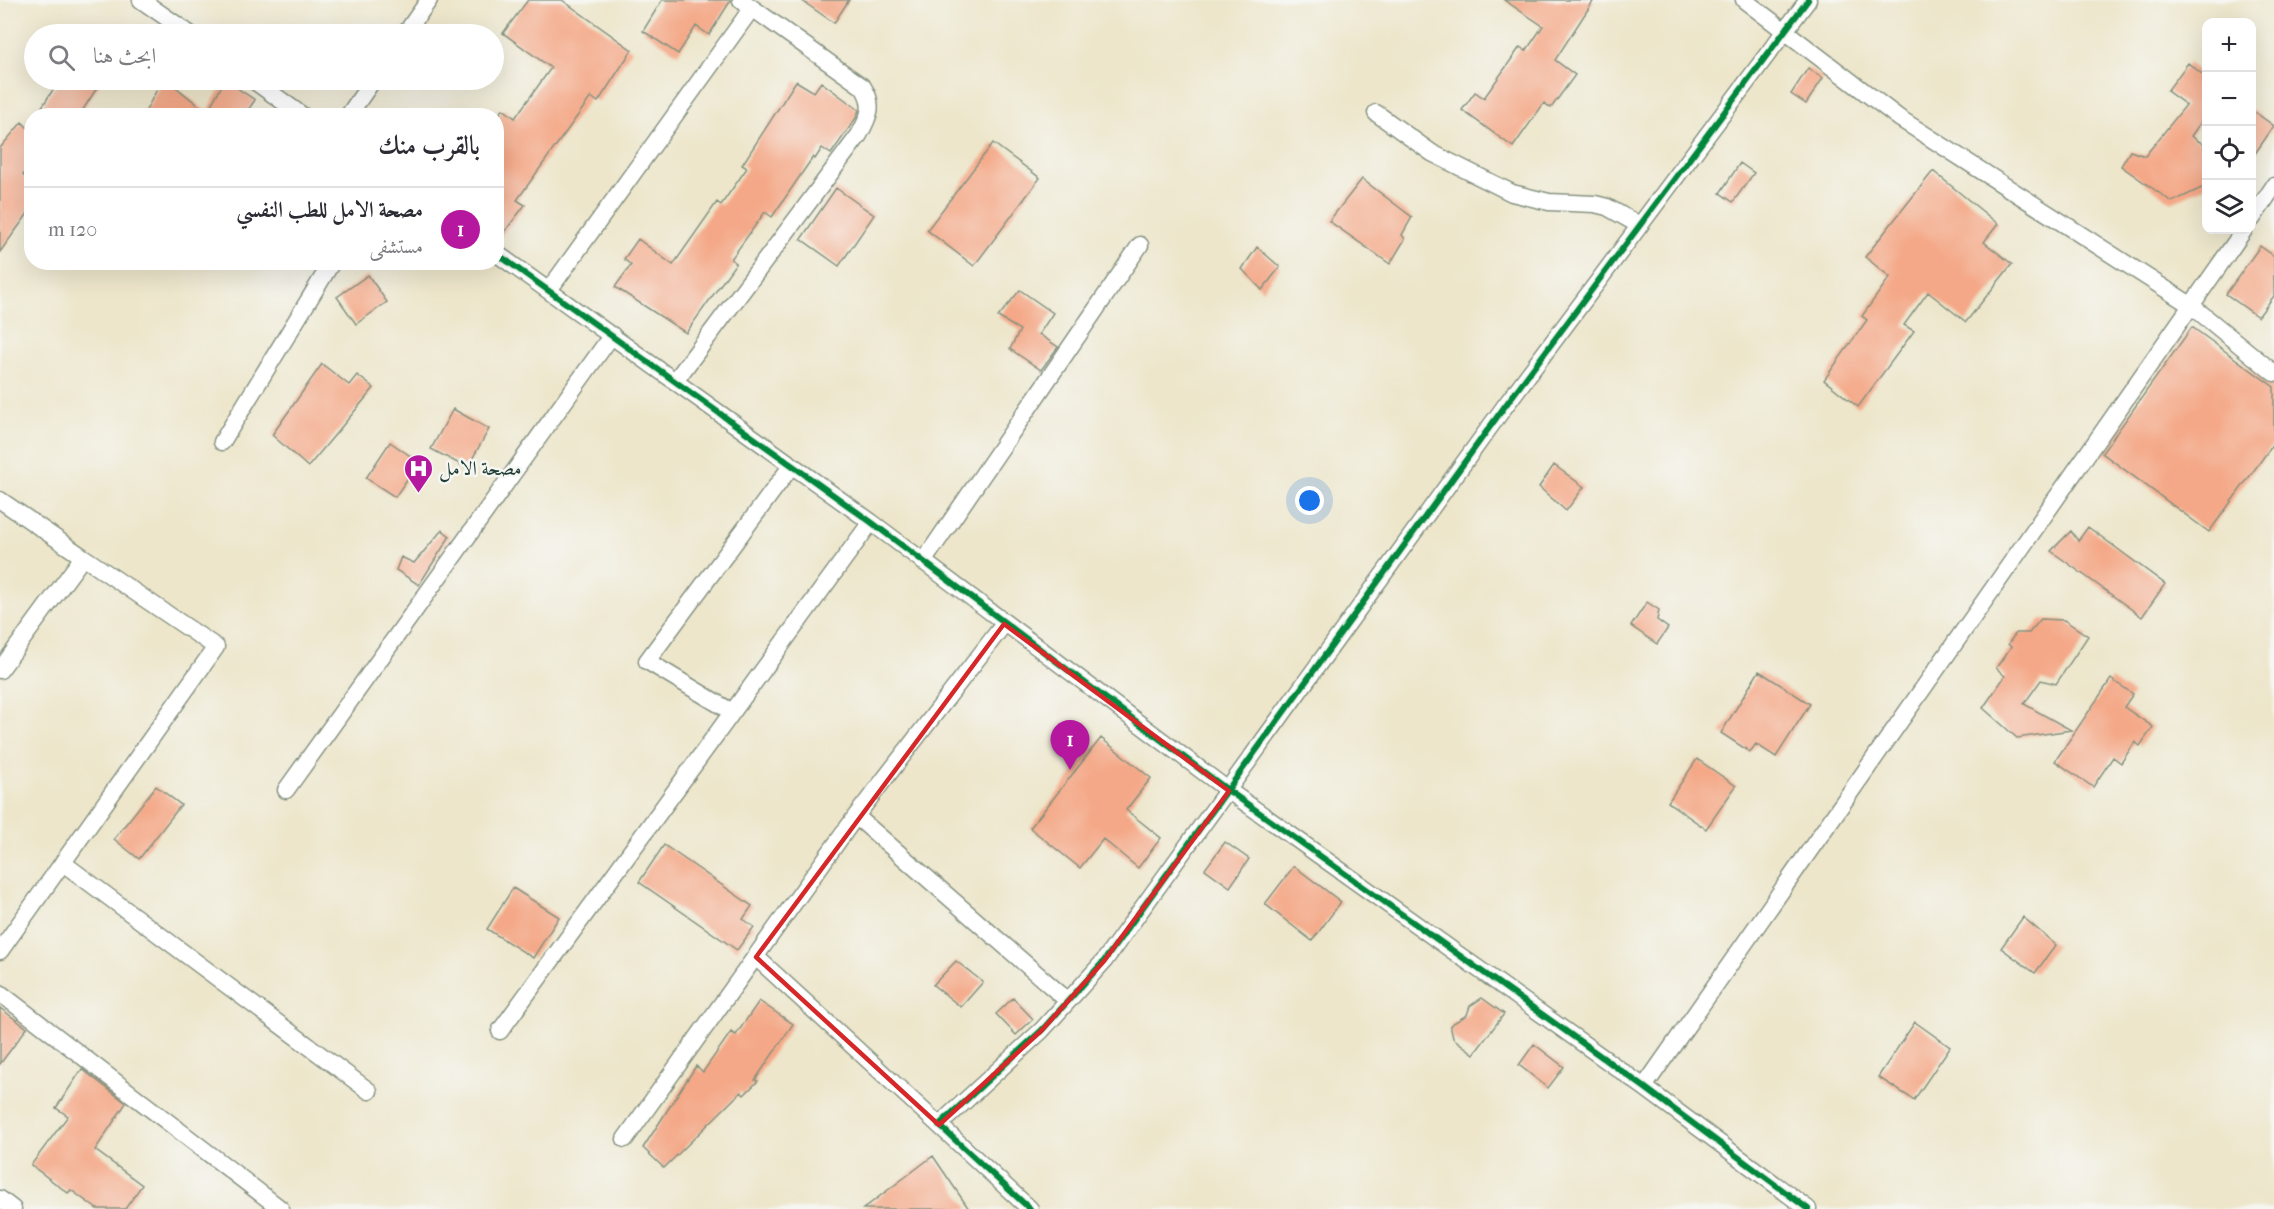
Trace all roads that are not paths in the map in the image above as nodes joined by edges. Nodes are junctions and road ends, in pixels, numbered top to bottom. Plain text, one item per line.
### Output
1 (141, 0) edge
2 (171, 0) edge
3 (429, 0) edge
4 (1744, 0) edge
5 (1808, 0) edge
6 (746, 4) edge
7 (161, 14) junction
8 (176, 24) edge
9 (412, 24) edge
10 (1786, 30) junction
11 (267, 90) edge
12 (366, 90) edge
13 (292, 108) edge
14 (354, 108) edge
15 (1376, 112) dead end
16 (2274, 186) edge
17 (2256, 213) edge
18 (1639, 225) junction
19 (2241, 234) edge
20 (1140, 245) dead end
21 (504, 259) edge
22 (327, 270) edge
23 (549, 290) junction
24 (2192, 306) junction
25 (612, 335) junction
26 (2274, 373) edge
27 (675, 381) junction
28 (222, 442) dead end
29 (792, 465) junction
30 (0, 500) edge
31 (871, 522) junction
32 (83, 557) junction
33 (923, 562) junction
34 (1004, 624) junction
35 (0, 670) edge
36 (732, 712) junction
37 (286, 790) dead end
38 (1229, 791) junction
39 (856, 816) junction
40 (63, 863) junction
41 (0, 951) edge
42 (756, 957) junction
43 (0, 993) edge
44 (1068, 1000) junction
45 (500, 1031) dead end
46 (1644, 1087) junction
47 (369, 1091) dead end
48 (939, 1125) junction
49 (625, 1139) dead end
50 (0, 1199) edge
51 (13, 1209) edge
52 (281, 1209) edge
53 (1029, 1209) edge
54 (1808, 1209) edge

1 - 7 street
2 - 7 street
3 - 9 street
4 - 10 street
5 - 10 street
6 - 23 street
6 - 27 street
7 - 8 street
10 - 18 street
10 - 24 street
11 - 13 street
12 - 14 street
15 - 18 street
16 - 17 street
18 - 38 street
19 - 24 street
20 - 33 street
21 - 23 street
22 - 28 street
23 - 25 street
24 - 26 street
24 - 46 street
25 - 27 street
25 - 37 street
27 - 29 street
29 - 31 street
29 - 36 street
30 - 32 street
31 - 33 street
31 - 36 street
32 - 35 street
32 - 40 street
33 - 34 street
34 - 38 street
34 - 39 street
36 - 45 street
38 - 44 street
38 - 46 street
39 - 42 street
39 - 44 street
40 - 41 street
40 - 47 street
42 - 48 street
42 - 49 street
43 - 52 street
44 - 48 street
46 - 54 street
48 - 53 street
50 - 51 street

